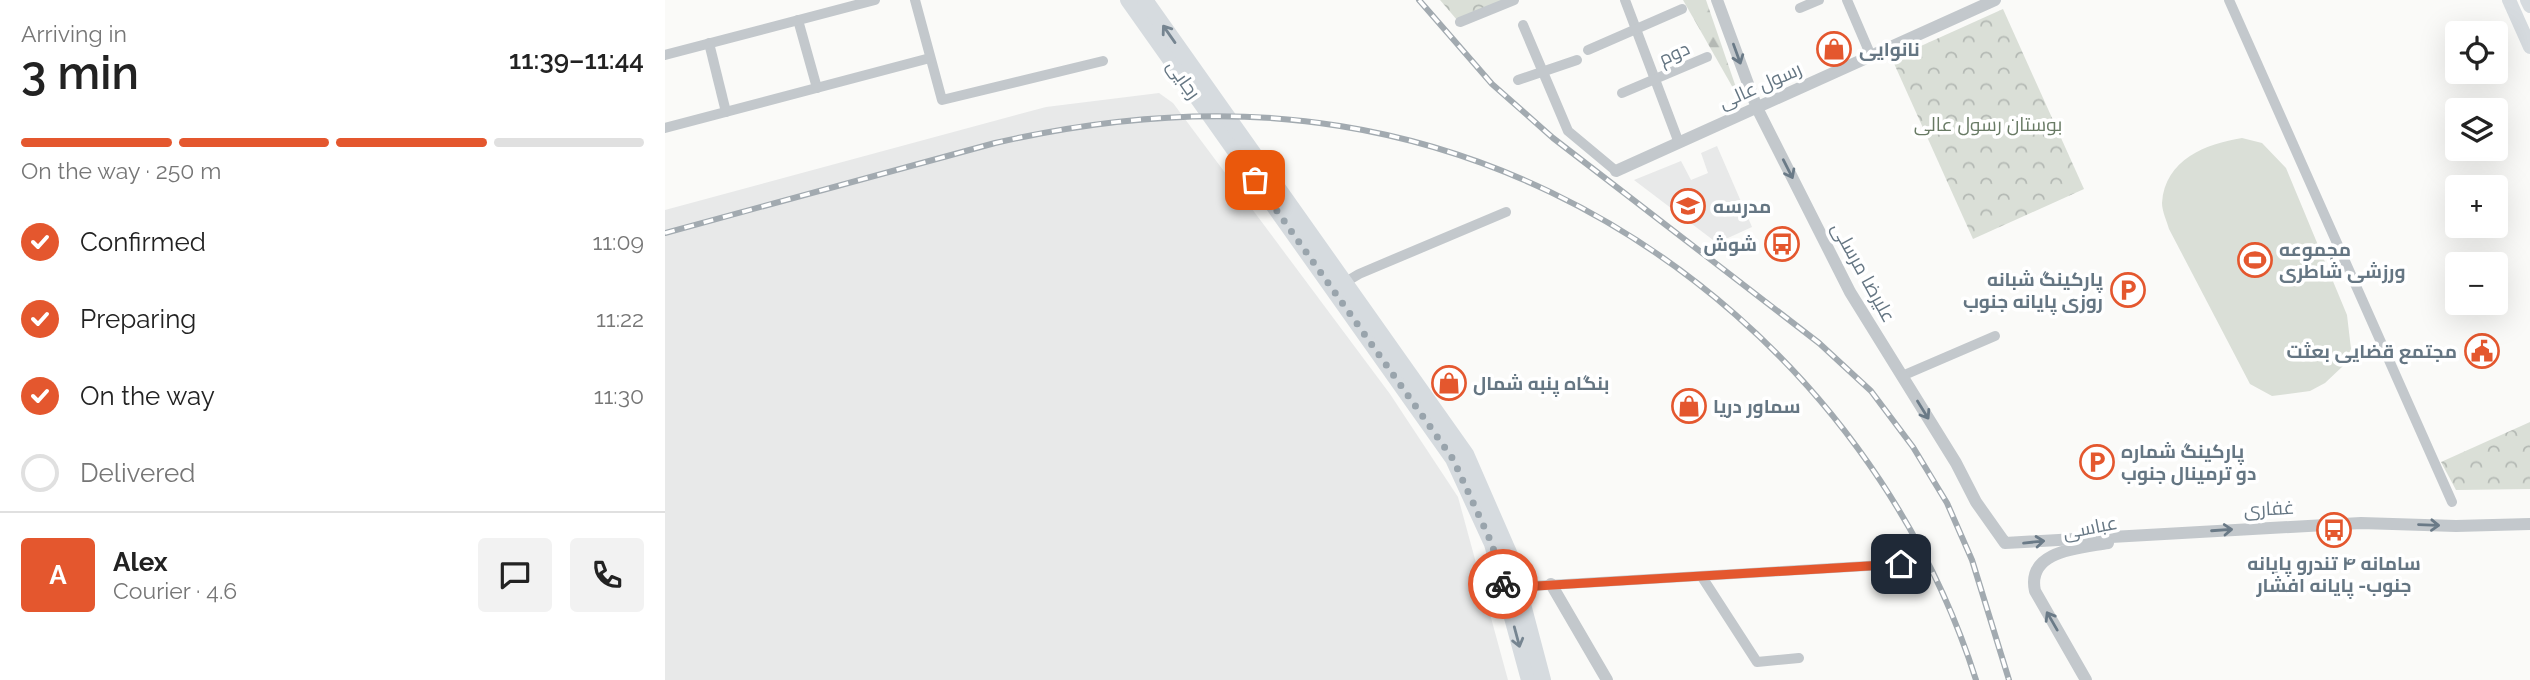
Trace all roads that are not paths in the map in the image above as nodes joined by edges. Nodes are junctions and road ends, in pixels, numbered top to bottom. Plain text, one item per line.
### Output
1 (875, 0) edge
2 (915, 0) edge
3 (1128, 0) edge
4 (1145, 0) edge
5 (1514, 0) edge
6 (1625, 0) edge
7 (1717, 0) edge
8 (1819, 0) edge
9 (1847, 0) edge
10 (1995, 0) edge
11 (2229, 0) edge
12 (2509, 0) edge
13 (2527, 0) edge
14 (2530, 6) edge
15 (1800, 8) dead end
16 (1682, 9) dead end
17 (798, 20) junction
18 (1460, 22) dead end
19 (1523, 25) dead end
20 (1636, 29) junction
21 (709, 43) junction
22 (2530, 47) edge
23 (1588, 50) dead end
24 (665, 55) edge
25 (1871, 56) junction
26 (1707, 57) dead end
27 (930, 58) junction
28 (1577, 60) dead end
29 (1103, 61) dead end
30 (1543, 71) junction
31 (1518, 80) dead end
32 (1656, 81) junction
33 (817, 88) junction
34 (1622, 93) dead end
35 (1213, 108) junction
36 (1757, 108) junction
37 (726, 112) junction
38 (665, 128) edge
39 (1679, 143) junction
40 (1248, 159) junction
41 (1616, 171) joint
42 (1506, 212) dead end
43 (1344, 283) junction
44 (1995, 336) dead end
45 (1902, 376) junction
46 (2452, 502) dead end
47 (2530, 524) edge
48 (2154, 534) junction
49 (2010, 544) joint
50 (1901, 564) dead end
51 (1702, 577) junction
52 (1551, 584) junction
53 (1511, 587) junction
54 (1799, 658) dead end
55 (1529, 680) edge
56 (1543, 680) edge
57 (1607, 680) edge
58 (2086, 680) edge

1 - 17 street
2 - 27 street
3 - 35 main road, رجایی
35 -> 4 main road, رجایی
5 - 18 street
6 - 20 street
7 -> 36 street, علیرضا مرسلی
8 - 15 street
9 - 25 street
10 - 25 street, رسول عالی
11 - 46 street
12 - 22 main road
13 - 14 main road
16 - 20 street
17 - 21 street
17 - 33 street
19 - 30 street
20 - 23 street
20 - 32 street
21 - 24 street
21 - 37 street
25 - 36 street, رسول عالی
26 - 32 street, دوم
27 - 29 street
27 - 33 street
28 - 30 street
30 - 31 street
30 - 41 street
32 - 34 street, دوم
32 - 39 street
33 - 37 street
35 - 40 main road, رجایی
36 - 39 street, رسول عالی
36 -> 45 street, علیرضا مرسلی
37 - 38 street
39 - 41 street, رسول عالی
40 - 43 main road
40 - 53 main road
42 - 43 street
43 - 53 main road
44 - 45 street
45 -> 49 street, علیرضا مرسلی
48 -> 47 street, غفاری
49 -> 48 street, غفاری
58 -> 48 street, عباسی
50 - 51 street
51 - 52 street
51 - 54 street
52 - 53 street
52 - 57 street
53 -> 55 main road
53 - 56 main road

